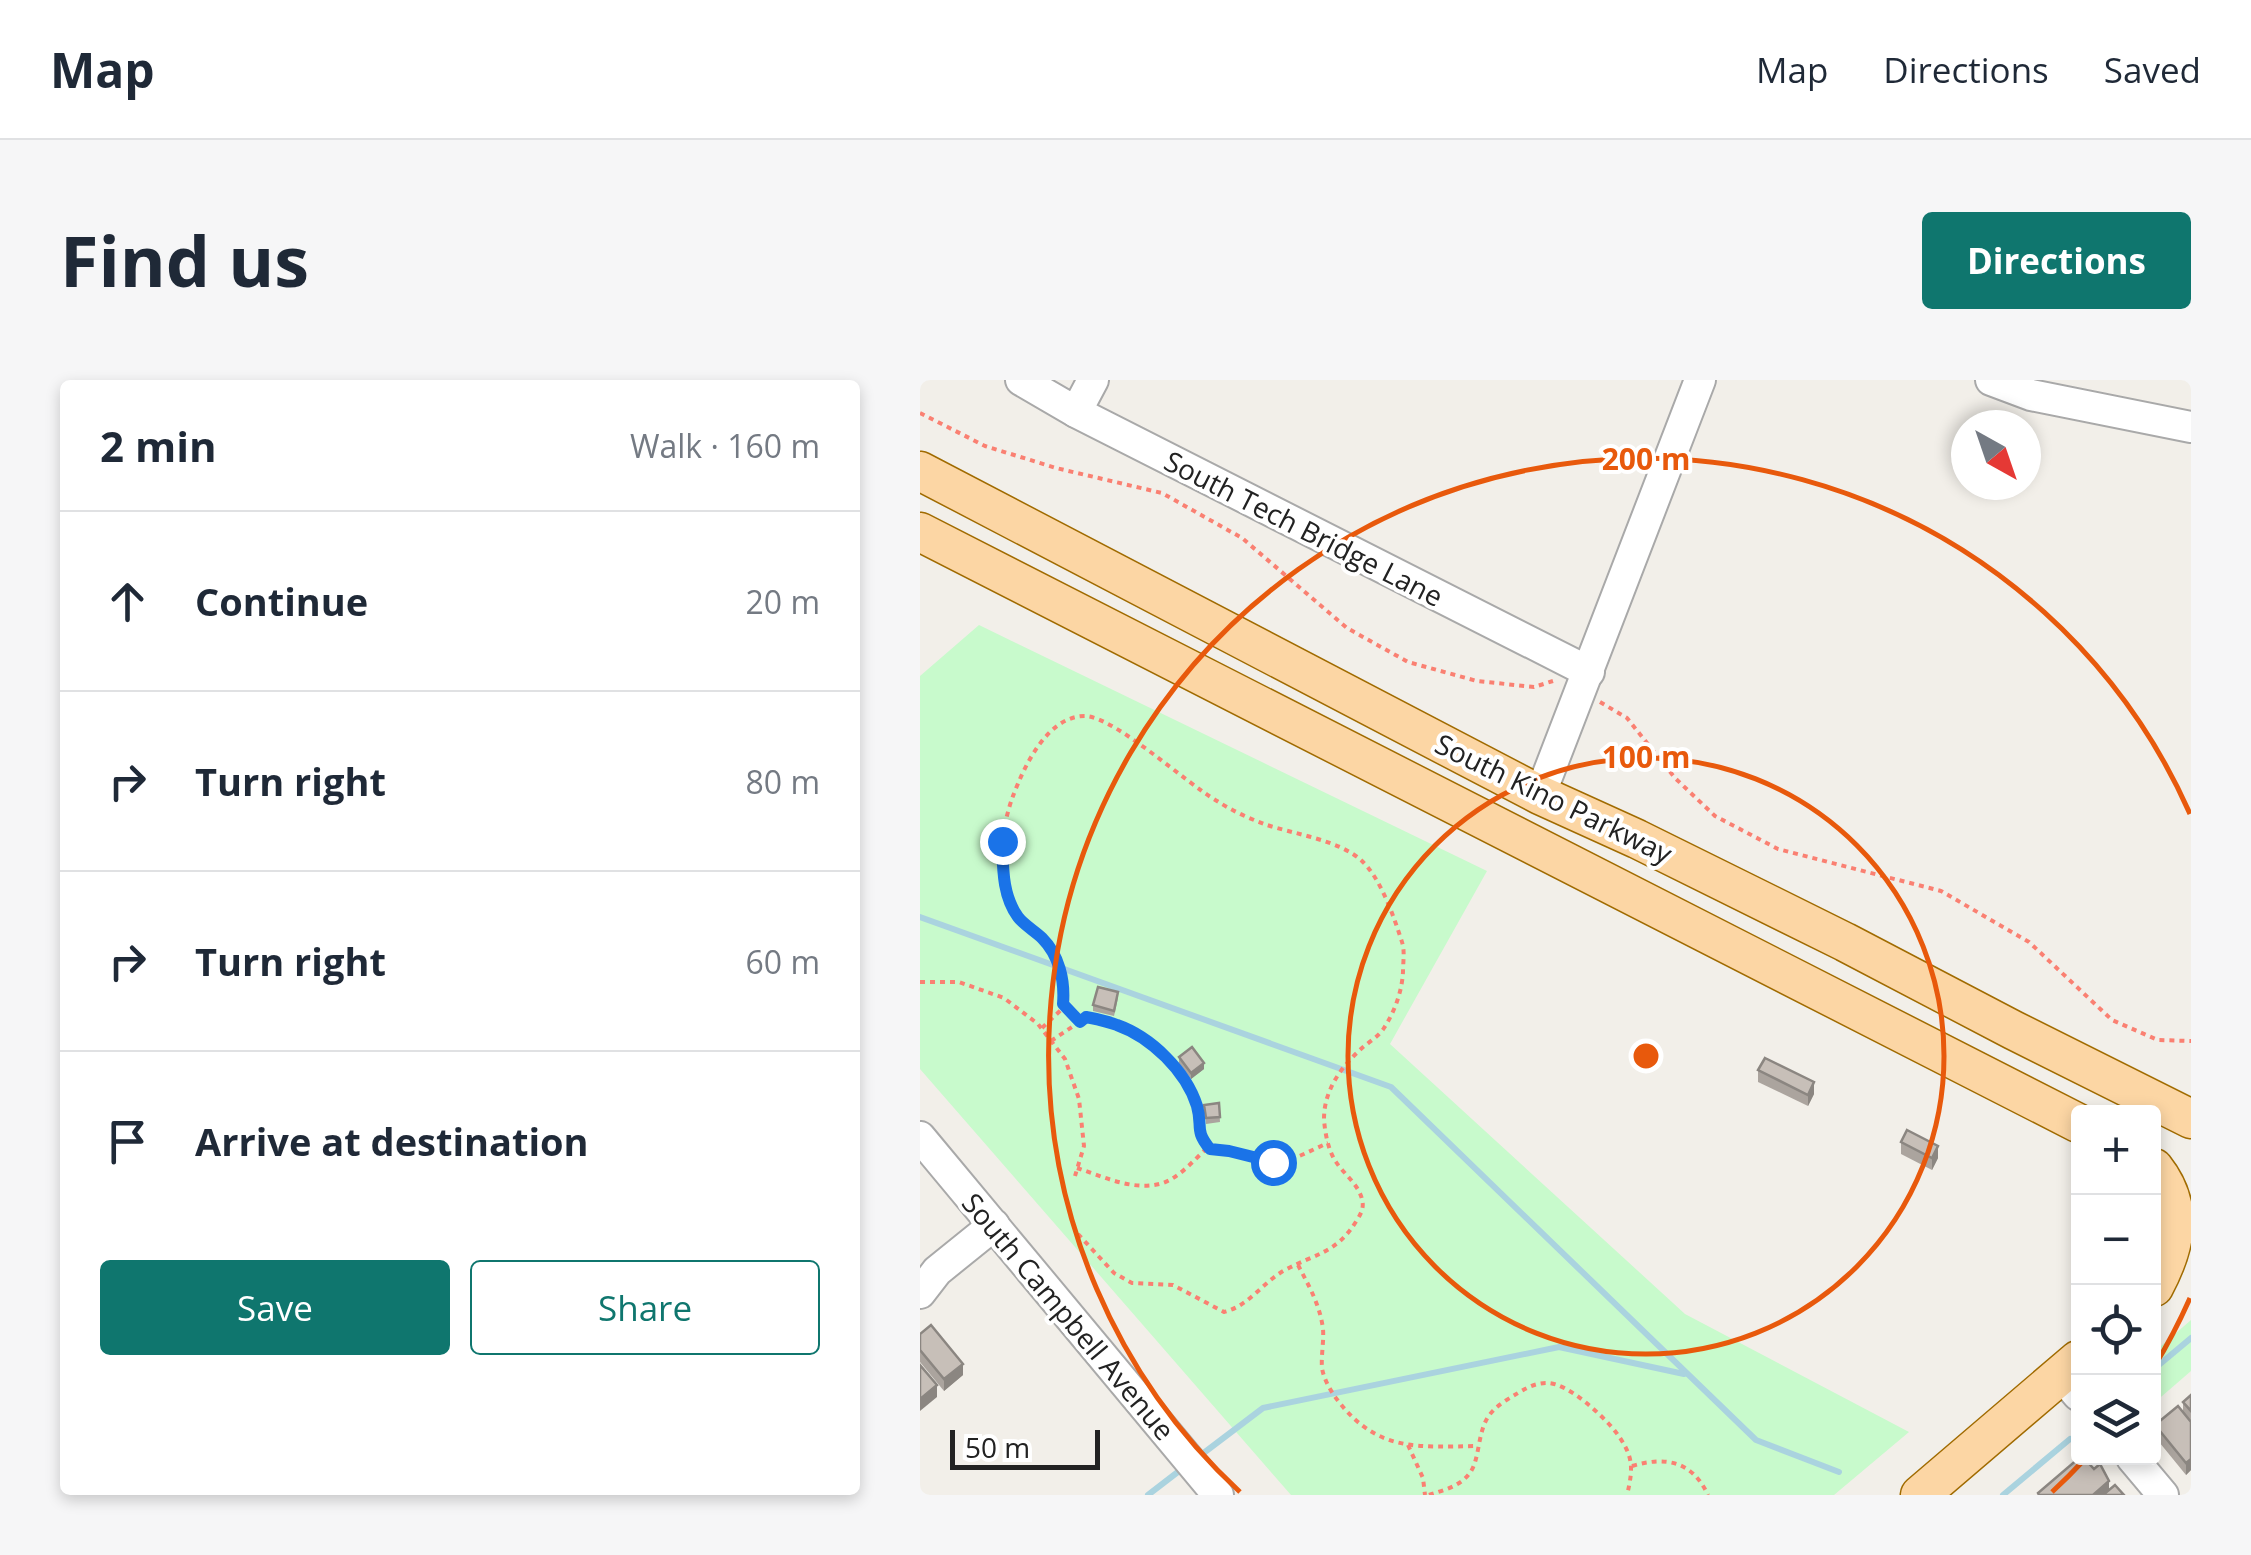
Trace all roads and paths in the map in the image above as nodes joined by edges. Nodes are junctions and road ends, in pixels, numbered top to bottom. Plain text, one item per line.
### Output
1 (1021, 380) edge
2 (1092, 380) edge
3 (1700, 380) edge
4 (1991, 380) edge
5 (1076, 412) junction
6 (2191, 427) edge
7 (920, 471) edge
8 (965, 495) junction
9 (920, 497) edge
10 (920, 532) edge
11 (1589, 672) junction
12 (1540, 795) junction
13 (920, 982) edge
14 (1063, 1004) junction
15 (1080, 1022) junction
16 (1042, 1028) junction
17 (1051, 1041) junction
18 (2191, 1118) edge
19 (2071, 1119) edge
20 (920, 1137) edge
21 (1328, 1143) junction
22 (1208, 1147) junction
23 (1077, 1168) junction
24 (2161, 1168) edge
25 (1075, 1176) dead end
26 (2161, 1178) edge
27 (2191, 1183) edge
28 (994, 1225) junction
29 (1078, 1234) dead end
30 (1298, 1265) junction
31 (2191, 1266) edge
32 (2155, 1285) edge
33 (2161, 1292) edge
34 (920, 1293) edge
35 (2071, 1379) edge
36 (1408, 1444) junction
37 (1477, 1446) junction
38 (2138, 1465) edge
39 (1632, 1466) junction
40 (1218, 1495) edge
41 (1427, 1495) edge
42 (1627, 1495) edge
43 (1708, 1495) edge
44 (1920, 1495) edge
45 (2163, 1495) edge

1 - 5 street, South Tech Bridge Lane
2 - 5 street
3 - 11 street
4 - 6 street
5 - 11 street, South Tech Bridge Lane
7 - 8 main road, South Kino Parkway
8 - 9 main road
8 - 12 main road, South Kino Parkway
10 - 19 main road, South Kino Parkway
11 - 12 street
12 - 18 main road, South Kino Parkway
13 - 16 path
14 - 15 path
14 - 16 path
14 - 21 path
15 - 17 path
15 - 22 path
16 - 17 path
17 - 23 path
20 - 28 street, South Campbell Avenue
21 - 22 path
21 - 30 path
22 - 23 path
23 - 25 path
24 - 27 main road
26 - 32 main road
28 - 34 street
28 - 40 street, South Campbell Avenue
29 - 30 path
30 - 36 path
31 - 33 main road
35 - 44 main road
36 - 37 path
36 - 41 path
37 - 39 path
37 - 41 path
38 - 45 street
39 - 42 path
39 - 43 path

